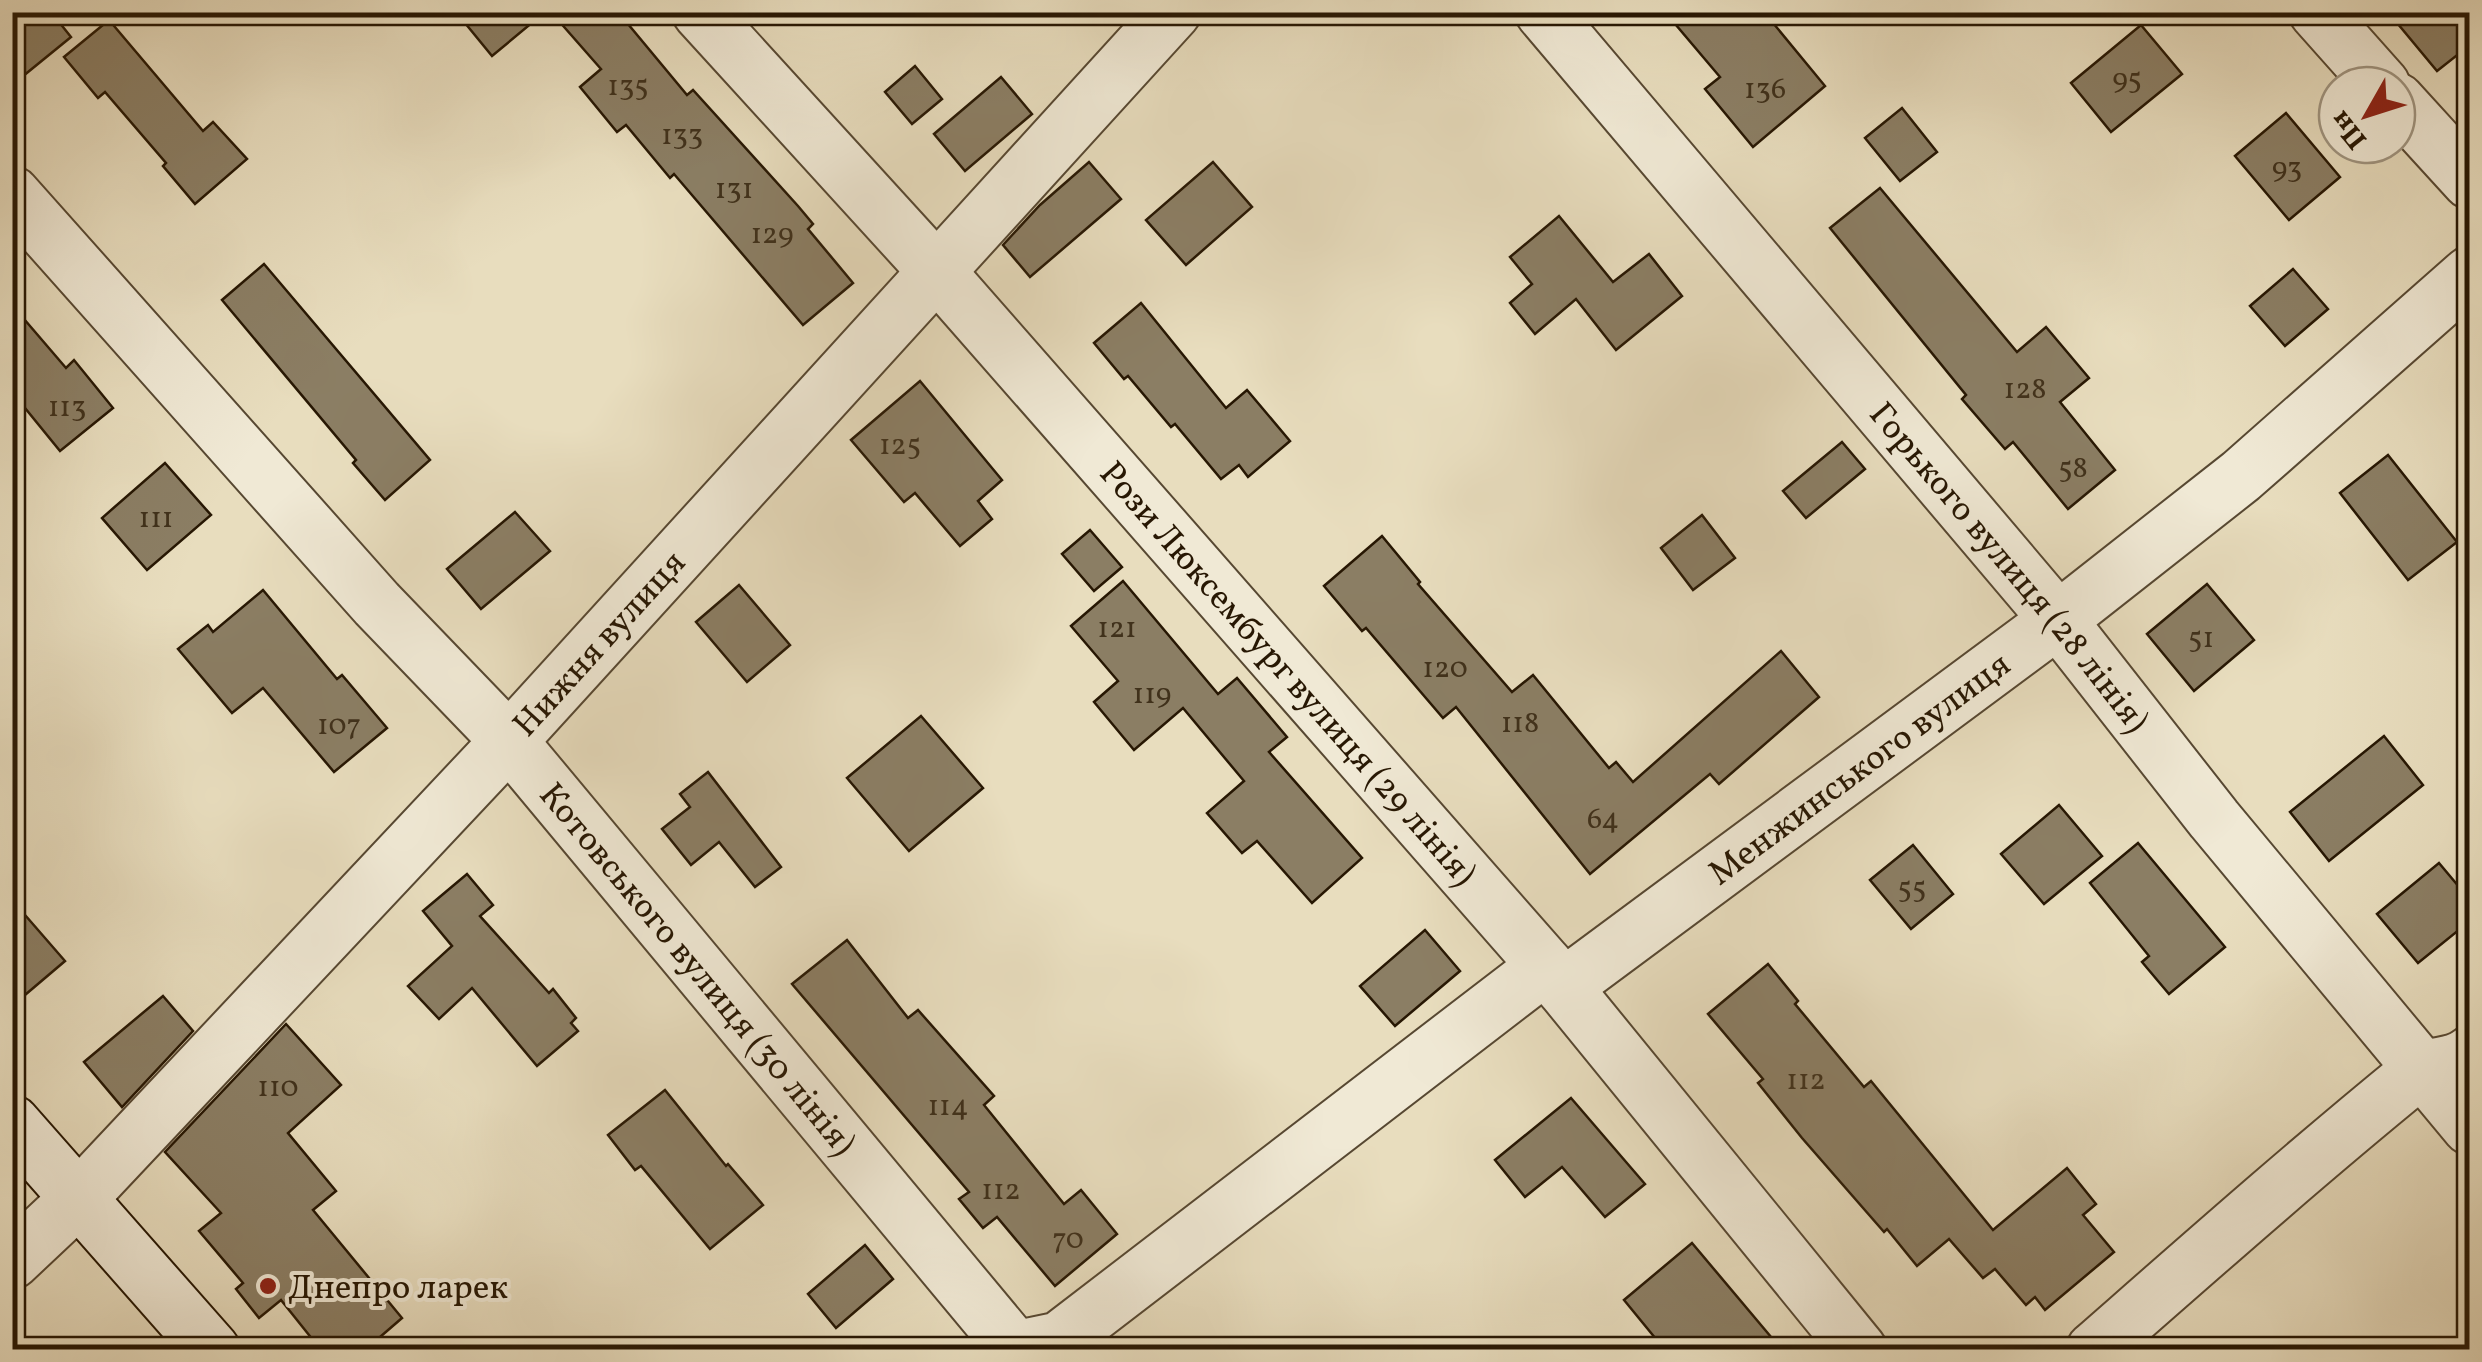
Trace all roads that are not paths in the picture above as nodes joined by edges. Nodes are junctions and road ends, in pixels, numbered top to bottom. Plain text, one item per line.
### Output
1 (700, 12) edge
2 (1173, 12) edge
3 (1543, 12) edge
4 (2317, 12) edge
5 (2364, 65) edge
6 (2417, 123) edge
7 (2470, 182) edge
8 (12, 194) edge
9 (938, 273) junction
10 (2470, 274) edge
11 (2058, 620) junction
12 (509, 740) junction
13 (1554, 977) junction
14 (2446, 1061) edge
15 (12, 1123) edge
16 (2470, 1127) edge
17 (80, 1197) junction
18 (12, 1261) edge
19 (1014, 1349) edge
20 (212, 1350) edge
21 (1860, 1350) edge
22 (2094, 1350) edge

1 - 9 street, Рози Люксембург вулиця (29 лiнiя)
2 - 9 street, Нижня вулиця
3 - 11 street, Горького вулиця (28 лiнiя)
4 - 5 street
6 - 7 street
8 - 12 street, Котовського вулиця (30 лiнiя)
9 - 12 street, Нижня вулиця
9 - 13 street, Рози Люксембург вулиця (29 лiнiя)
10 - 11 street, Менжинського вулиця
11 - 13 street, Менжинського вулиця
11 - 14 street, Горького вулиця (28 лiнiя)
12 - 17 street, Нижня вулиця
12 - 19 street, Котовського вулиця (30 лiнiя)
13 - 19 street, Менжинського вулиця
13 - 21 street, Рози Люксембург вулиця (29 лiнiя)
14 - 16 street, Горького вулиця (28 лiнiя)
14 - 22 street
15 - 17 street
17 - 18 street, Нижня вулиця
17 - 20 street

